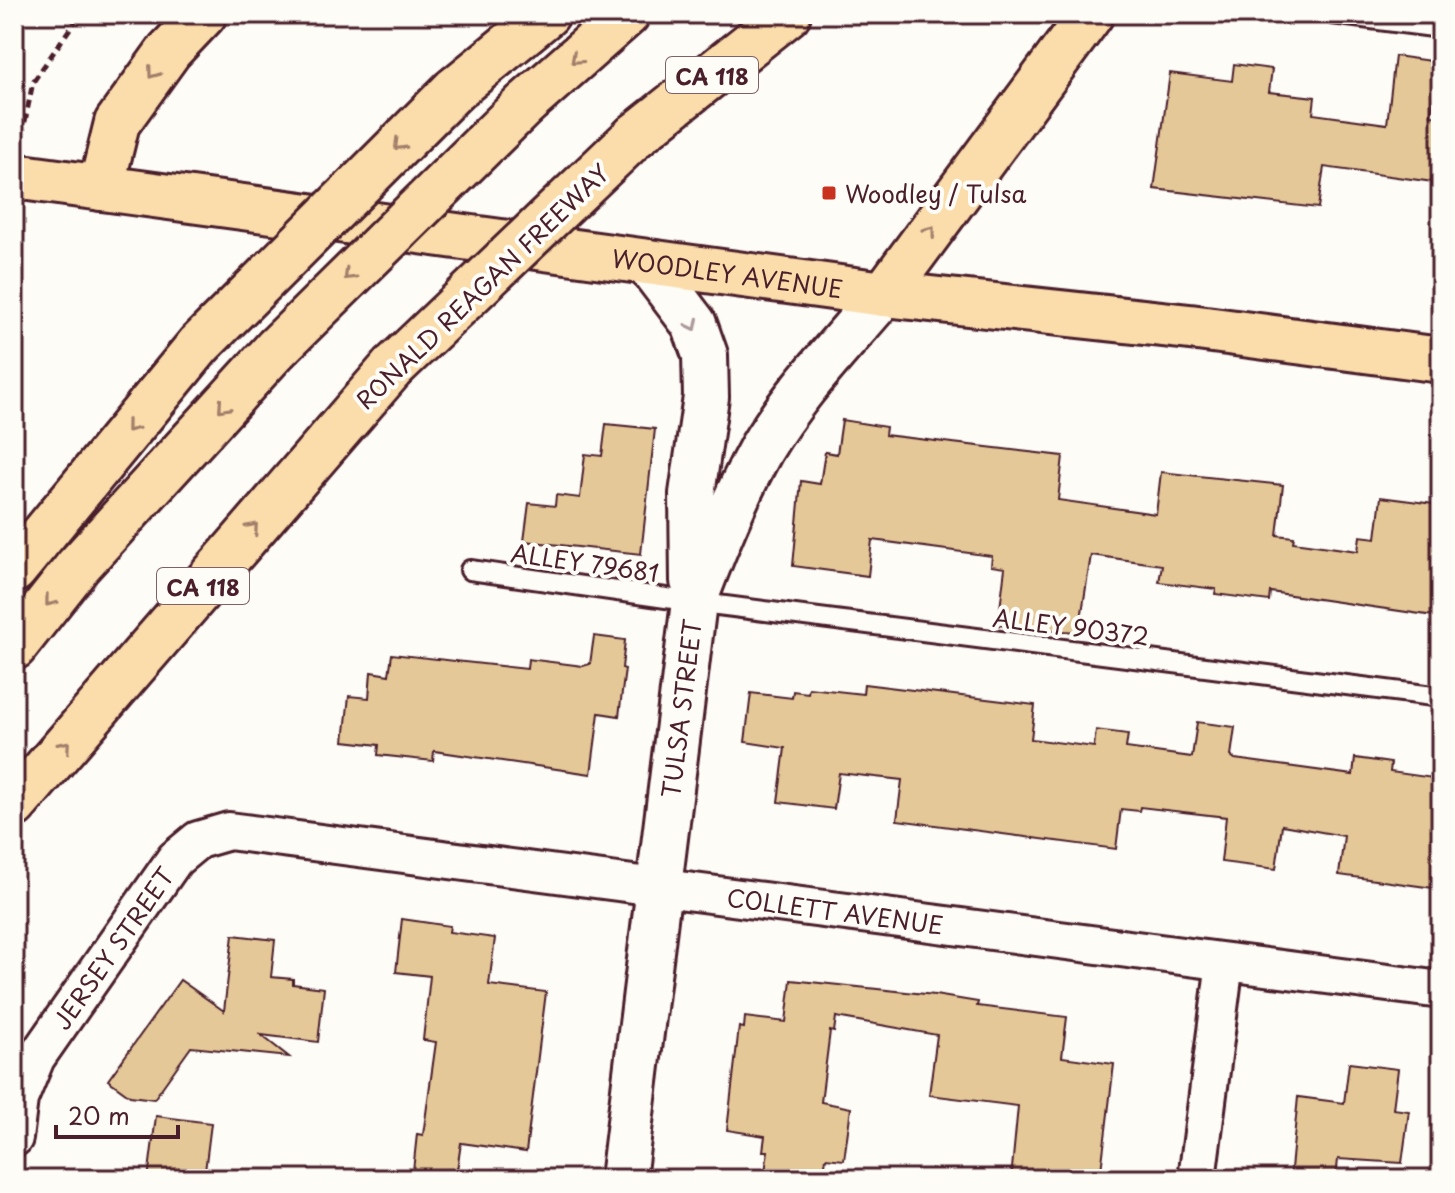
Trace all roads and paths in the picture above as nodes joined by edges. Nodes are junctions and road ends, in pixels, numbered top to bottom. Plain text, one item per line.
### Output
1 (80, 14) edge
2 (204, 14) edge
3 (547, 14) edge
4 (627, 14) edge
5 (788, 14) edge
6 (1091, 14) edge
7 (1332, 14) edge
8 (1441, 28) edge
9 (14, 176) edge
10 (101, 188) junction
11 (647, 262) junction
12 (884, 294) junction
13 (1441, 360) edge
14 (14, 570) edge
15 (470, 570) dead end
16 (694, 602) junction
17 (14, 647) edge
18 (1441, 697) edge
19 (14, 805) edge
20 (229, 831) joint
21 (661, 888) junction
22 (1225, 962) junction
23 (1441, 990) edge
24 (14, 1138) edge
25 (623, 1179) edge
26 (1197, 1179) edge

1 - 9 path
2 -> 10 main road
3 -> 14 main road, bridge
4 -> 17 main road, bridge
19 -> 5 main road, RONALD REAGAN FREEWAY / CA 118, bridge
12 -> 6 main road
7 - 8 lane
9 - 10 main road, WOODLEY AVENUE
10 - 11 main road, WOODLEY AVENUE
11 - 12 main road, WOODLEY AVENUE
11 -> 16 street
12 - 13 main road, WOODLEY AVENUE
12 - 16 street, TULSA STREET
15 - 16 lane, ALLEY 79681
16 - 18 lane, ALLEY 90372
16 - 21 street, TULSA STREET
20 - 21 street, COLLETT AVENUE
20 - 24 street, JERSEY STREET
21 - 22 street, COLLETT AVENUE
21 - 25 street, TULSA STREET
22 - 23 street, COLLETT AVENUE
22 - 26 street

